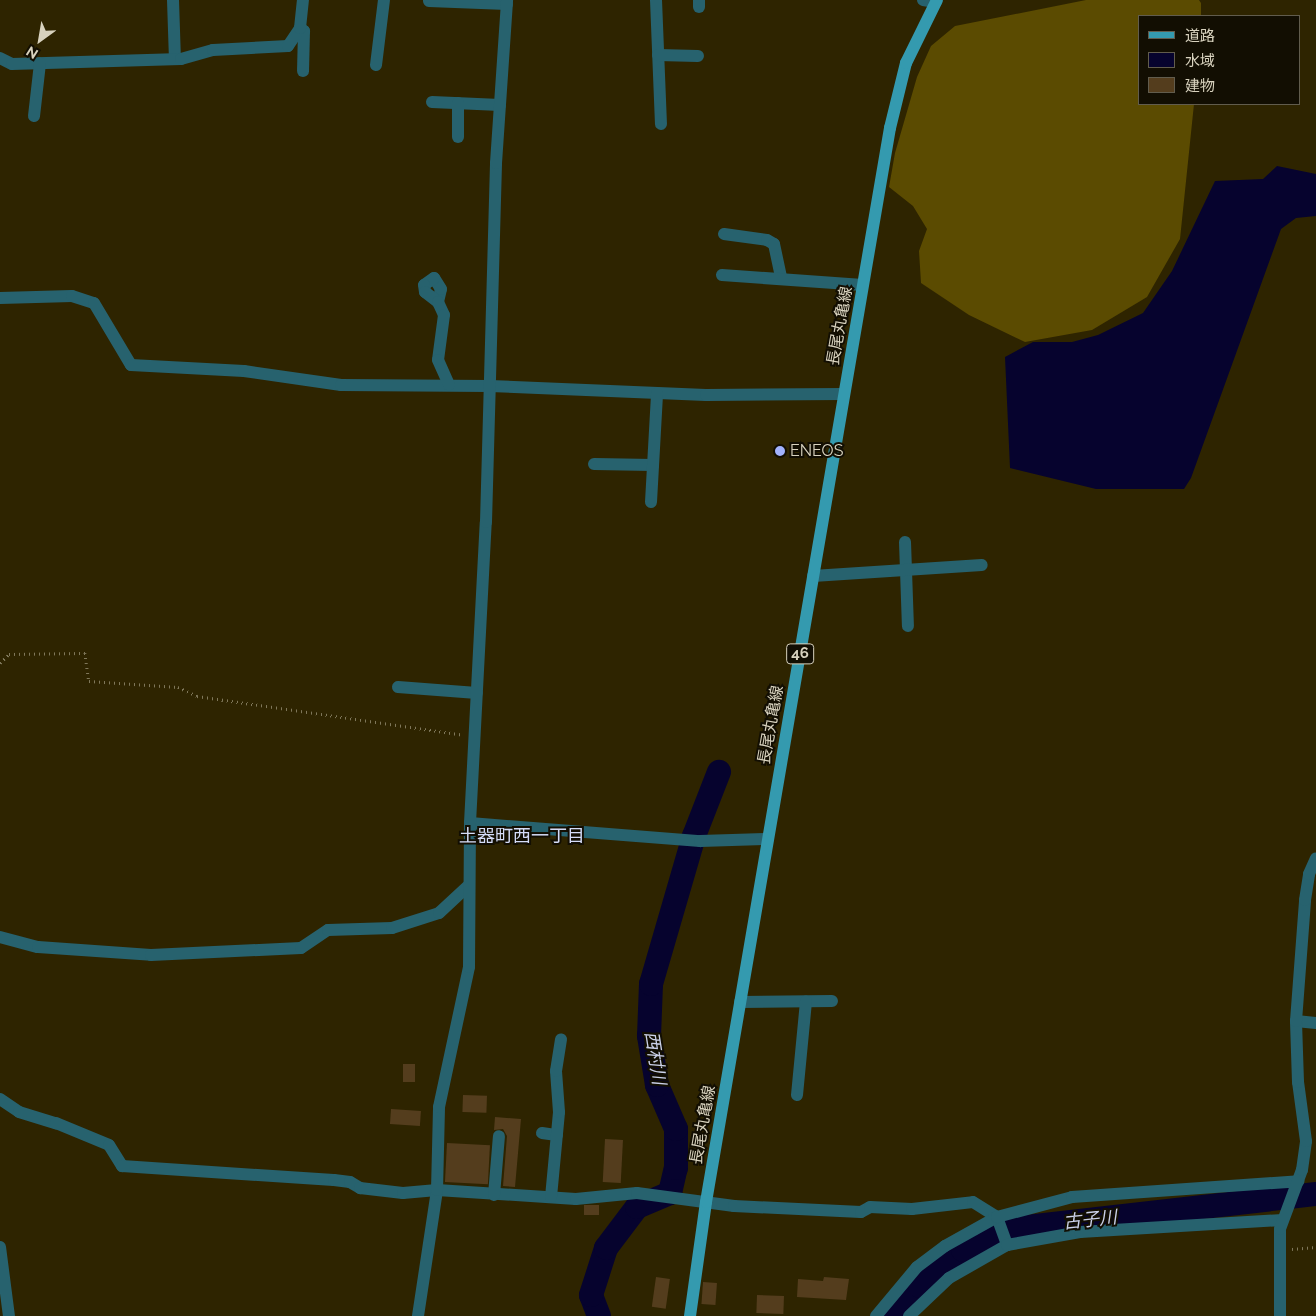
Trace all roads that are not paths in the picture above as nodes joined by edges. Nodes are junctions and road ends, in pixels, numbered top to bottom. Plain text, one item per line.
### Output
1 (173, 0) edge
2 (303, 0) edge
3 (384, 0) edge
4 (656, 0) edge
5 (932, 1) edge
6 (428, 2) dead end
7 (507, 2) edge
8 (300, 28) junction
9 (658, 55) junction
10 (698, 56) dead end
11 (0, 58) edge
12 (175, 59) junction
13 (40, 63) junction
14 (376, 66) dead end
15 (303, 71) dead end
16 (432, 102) dead end
17 (458, 103) junction
18 (500, 105) junction
19 (34, 116) dead end
20 (661, 124) dead end
21 (458, 137) dead end
22 (724, 234) dead end
23 (722, 275) dead end
24 (781, 277) junction
25 (863, 285) junction
26 (0, 298) edge
27 (438, 302) dead end
28 (450, 386) junction
29 (490, 386) junction
30 (657, 393) junction
31 (844, 394) junction
32 (594, 464) dead end
33 (653, 465) junction
34 (651, 502) dead end
35 (905, 542) dead end
36 (982, 565) dead end
37 (906, 567) junction
38 (813, 576) junction
39 (908, 626) dead end
40 (398, 687) dead end
41 (477, 693) junction
42 (470, 823) junction
43 (768, 839) junction
44 (1316, 858) edge
45 (469, 885) junction
46 (0, 937) edge
47 (832, 1000) dead end
48 (806, 1001) junction
49 (740, 1002) junction
50 (1296, 1021) junction
51 (1316, 1023) edge
52 (561, 1040) dead end
53 (797, 1095) dead end
54 (0, 1099) edge
55 (542, 1133) dead end
56 (557, 1135) junction
57 (499, 1136) dead end
58 (1298, 1182) junction
59 (437, 1190) junction
60 (494, 1195) junction
61 (551, 1197) junction
62 (706, 1202) junction
63 (1283, 1218) junction
64 (998, 1219) junction
65 (1007, 1244) junction
66 (0, 1247) edge
67 (9, 1316) edge
68 (418, 1316) edge
69 (690, 1316) edge
70 (876, 1316) edge
71 (909, 1316) edge
72 (1280, 1316) edge

1 - 12 street
2 - 8 street
3 - 14 street
4 - 9 street
5 - 25 main road, 長尾丸亀線 / 46
6 - 7 street
7 - 18 street
8 - 12 street
8 - 15 street
9 - 10 street
9 - 20 street
11 - 13 street
12 - 13 street
13 - 19 street
16 - 17 street
17 - 18 street
17 - 21 street
18 - 29 street
22 - 24 street
23 - 24 street
24 - 25 street
25 - 31 main road, 長尾丸亀線 / 46
26 - 28 street
27 - 28 street
28 - 29 street
29 - 30 street
29 - 41 street
30 - 31 street
30 - 33 street
31 - 38 main road, 長尾丸亀線 / 46
32 - 33 street
33 - 34 street
35 - 37 street
36 - 37 street
37 - 38 street
37 - 39 street
38 - 43 main road, 長尾丸亀線 / 46
40 - 41 street
41 - 42 street
42 - 43 street
42 - 45 street
43 - 49 main road, 長尾丸亀線 / 46
44 - 50 street
45 - 46 street
45 - 59 street
47 - 48 street
48 - 49 street
48 - 53 street
49 - 62 main road, 長尾丸亀線 / 46
50 - 51 street
50 - 58 street
52 - 56 street
54 - 59 street
55 - 56 street
56 - 61 street
57 - 60 street
58 - 63 street
58 - 64 street
59 - 60 street
59 - 68 street
60 - 61 street
61 - 62 street
62 - 64 street
62 - 69 main road, 長尾丸亀線 / 46
63 - 65 street
63 - 72 street
64 - 65 street
64 - 70 street
65 - 71 street
66 - 67 street

